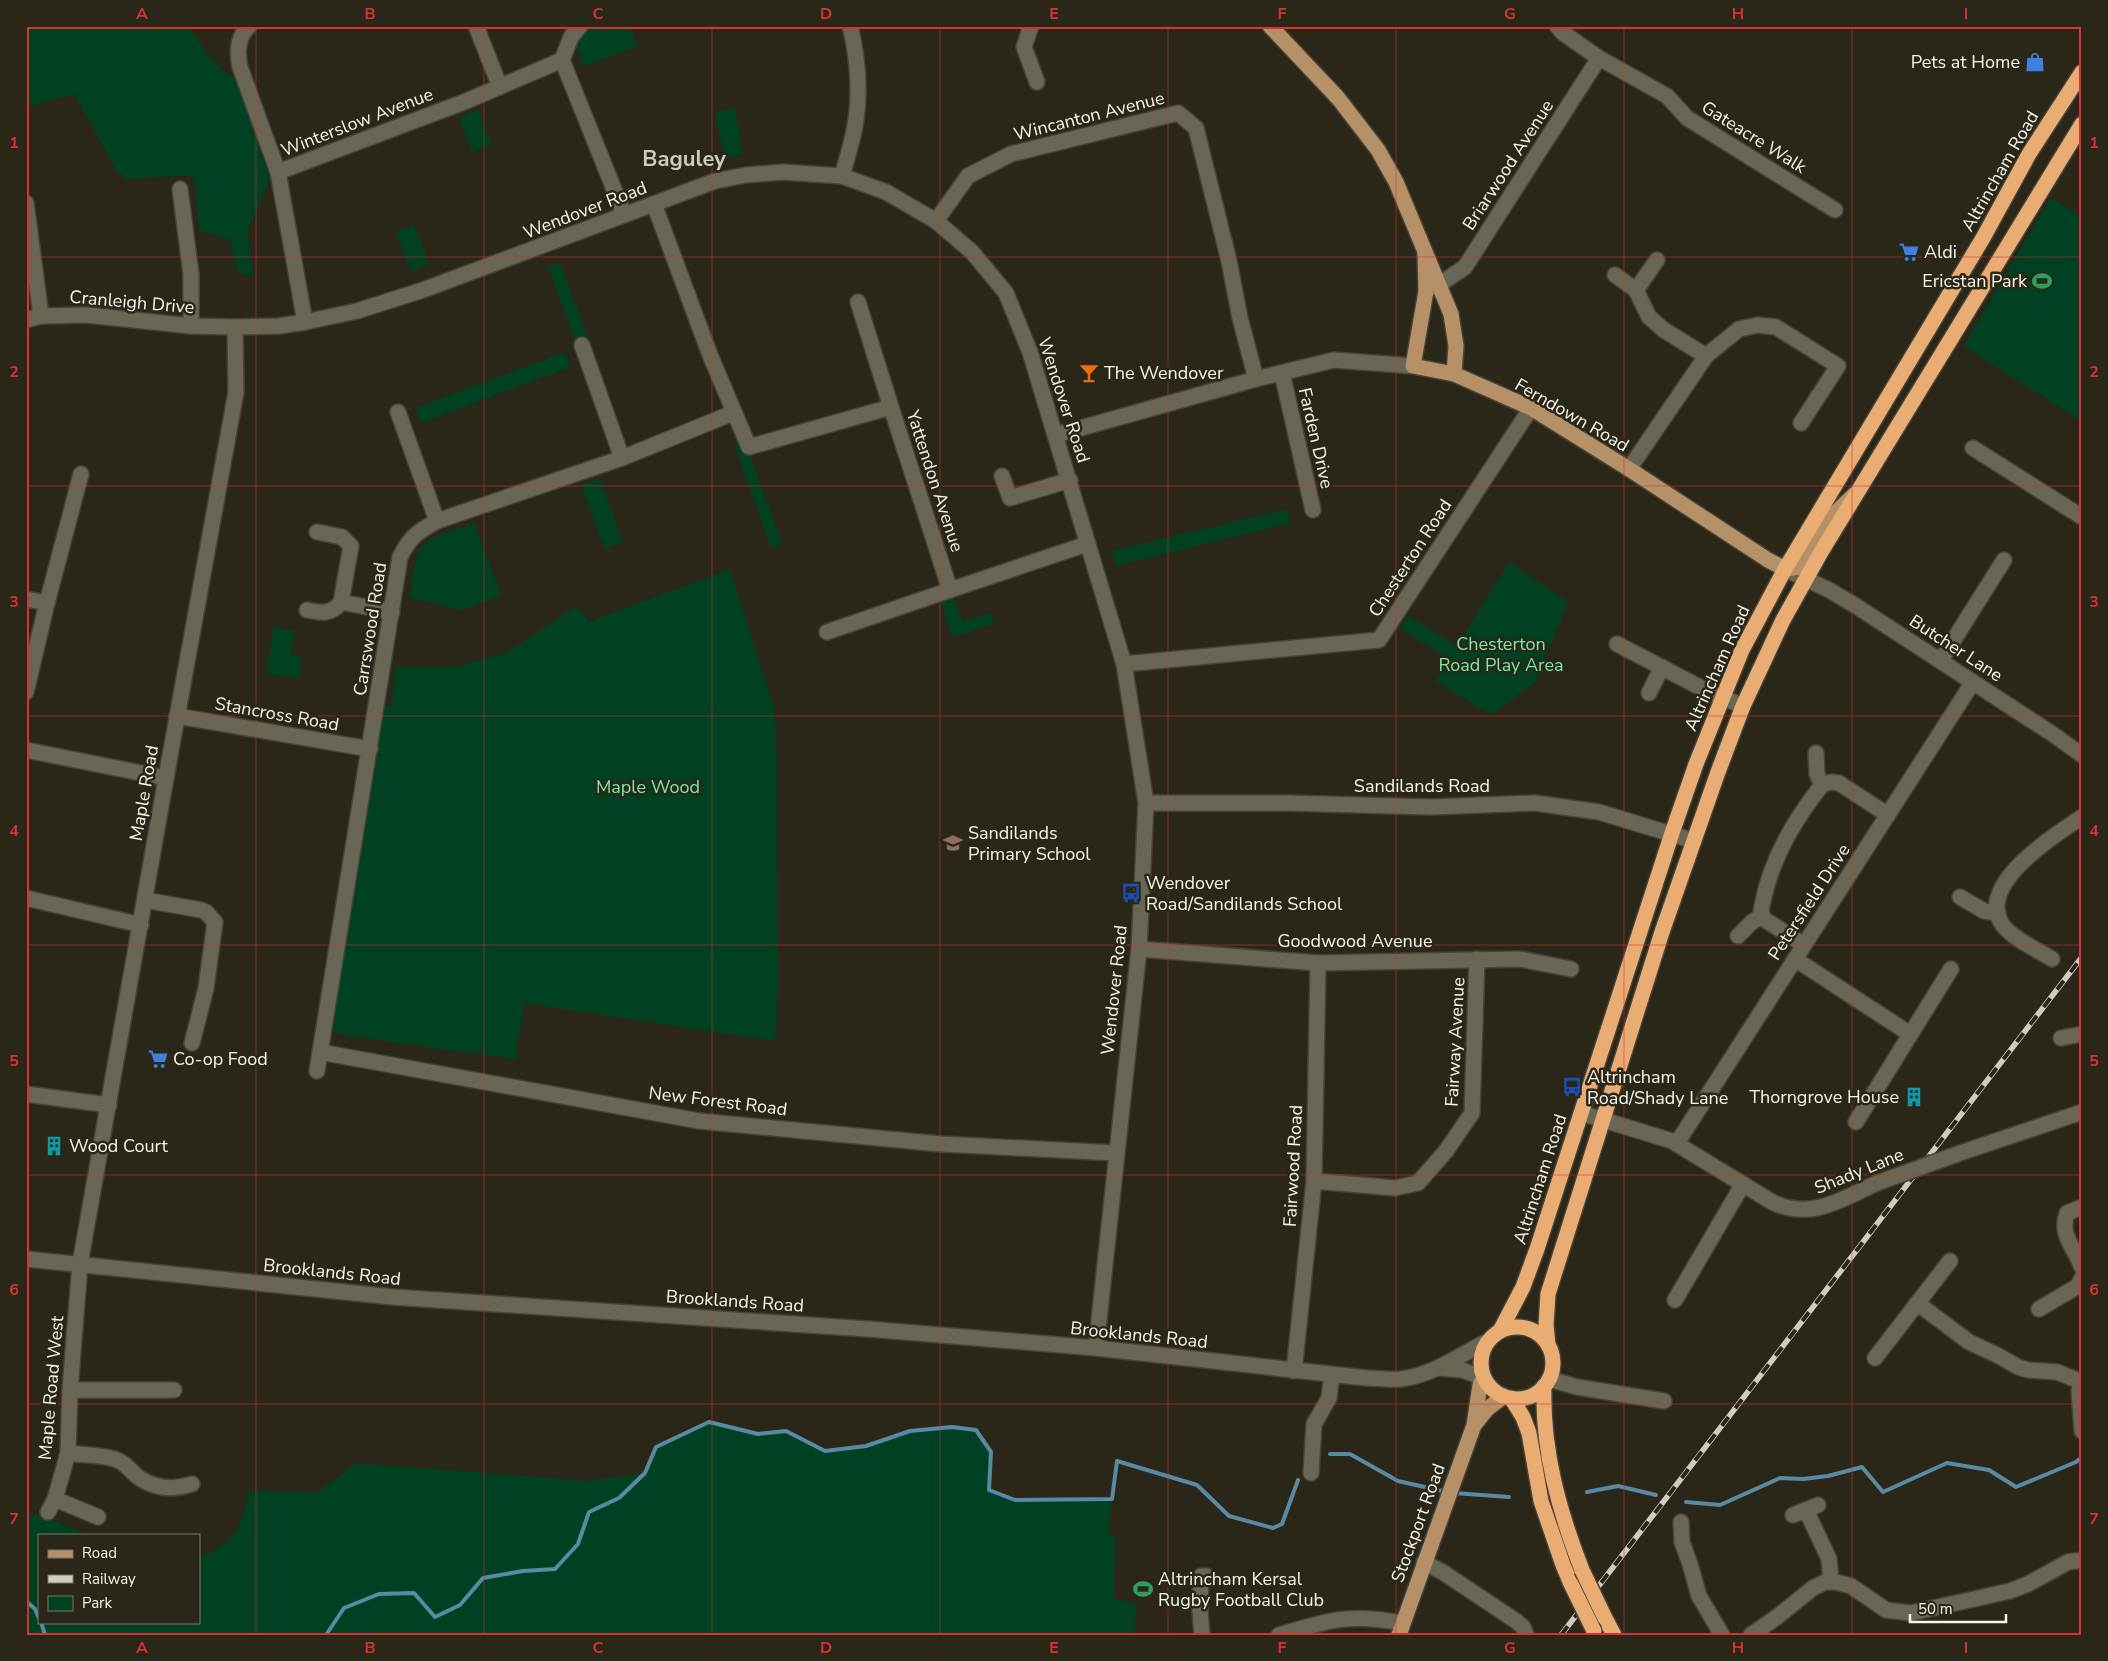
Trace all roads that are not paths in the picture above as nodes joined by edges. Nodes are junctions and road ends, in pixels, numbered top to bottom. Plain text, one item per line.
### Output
1 (248, 26) edge
2 (476, 26) edge
3 (580, 26) edge
4 (850, 26) edge
5 (1030, 26) edge
6 (1557, 26) edge
7 (1275, 28) edge
8 (1599, 58) junction
9 (562, 60) junction
10 (2082, 72) edge
11 (1037, 82) dead end
12 (500, 87) junction
13 (2082, 124) edge
14 (278, 172) junction
15 (842, 176) junction
16 (180, 189) dead end
17 (26, 203) edge
18 (654, 204) junction
19 (1835, 210) dead end
20 (624, 214) junction
21 (936, 221) junction
22 (1657, 260) dead end
23 (1615, 275) dead end
24 (1433, 287) junction
25 (1636, 290) junction
26 (858, 302) dead end
27 (41, 316) junction
28 (26, 320) edge
29 (305, 322) junction
30 (191, 326) junction
31 (235, 327) junction
32 (582, 345) dead end
33 (1706, 356) junction
34 (1413, 366) junction
35 (1282, 373) junction
36 (1454, 374) junction
37 (1256, 380) junction
38 (891, 407) junction
39 (1531, 408) junction
40 (398, 412) dead end
41 (734, 413) junction
42 (1800, 423) dead end
43 (1056, 435) junction
44 (1973, 448) dead end
45 (622, 458) junction
46 (1629, 469) junction
47 (81, 474) dead end
48 (1002, 476) dead end
49 (1070, 480) junction
50 (1858, 492) junction
51 (1313, 510) dead end
52 (2082, 517) edge
53 (437, 521) junction
54 (317, 532) dead end
55 (1087, 544) junction
56 (2004, 560) dead end
57 (1785, 569) junction
58 (1805, 579) junction
59 (950, 590) junction
60 (26, 599) edge
61 (341, 602) junction
62 (47, 603) junction
63 (307, 610) dead end
64 (392, 612) junction
65 (827, 632) dead end
66 (1618, 644) dead end
67 (1941, 660) junction
68 (1124, 664) junction
69 (1662, 667) junction
70 (1973, 682) junction
71 (26, 692) edge
72 (1649, 693) dead end
73 (1722, 698) junction
74 (1743, 706) junction
75 (177, 716) junction
76 (370, 749) junction
77 (26, 750) edge
78 (1816, 753) dead end
79 (2082, 755) edge
80 (166, 778) junction
81 (1822, 785) junction
82 (1146, 804) junction
83 (1888, 815) junction
84 (2082, 817) edge
85 (1672, 833) junction
86 (1694, 841) junction
87 (1960, 897) dead end
88 (26, 898) edge
89 (145, 900) junction
90 (1998, 913) junction
91 (1762, 916) junction
92 (141, 925) junction
93 (1738, 936) dead end
94 (1804, 945) junction
95 (1139, 949) junction
96 (1477, 959) junction
97 (1795, 959) junction
98 (2052, 960) dead end
99 (1318, 963) junction
100 (1571, 969) dead end
101 (1951, 969) dead end
102 (1910, 1034) junction
103 (2082, 1034) edge
104 (2061, 1038) dead end
105 (192, 1043) dead end
106 (320, 1052) junction
107 (317, 1072) dead end
108 (26, 1094) edge
109 (109, 1105) junction
110 (2082, 1112) edge
111 (1581, 1113) junction
112 (1603, 1120) junction
113 (1856, 1122) dead end
114 (1677, 1144) junction
115 (1116, 1153) junction
116 (1314, 1181) junction
117 (1743, 1184) junction
118 (2082, 1207) edge
119 (26, 1260) edge
120 (1950, 1261) dead end
121 (80, 1264) junction
122 (2082, 1268) edge
123 (2082, 1278) edge
124 (1676, 1300) dead end
125 (1917, 1303) junction
126 (2039, 1309) dead end
127 (1500, 1331) junction
128 (1488, 1342) junction
129 (1548, 1345) junction
130 (1096, 1348) junction
131 (1875, 1358) dead end
132 (1440, 1368) junction
133 (1294, 1371) junction
134 (1332, 1375) junction
135 (1484, 1378) junction
136 (2082, 1381) edge
137 (1547, 1382) junction
138 (70, 1390) junction
139 (174, 1390) dead end
140 (1507, 1397) junction
141 (1664, 1401) dead end
142 (1474, 1425) junction
143 (2082, 1431) edge
144 (68, 1453) junction
145 (1312, 1472) dead end
146 (192, 1484) dead end
147 (1805, 1510) dead end
148 (98, 1517) dead end
149 (1681, 1522) dead end
150 (2082, 1560) edge
151 (1424, 1562) junction
152 (1207, 1576) dead end
153 (1831, 1581) junction
154 (1400, 1629) edge
155 (1595, 1633) edge
156 (1202, 1635) edge
157 (1279, 1635) edge
158 (1526, 1635) edge
159 (1614, 1635) edge
160 (1722, 1635) edge
161 (1751, 1635) edge

1 - 14 street
2 - 12 street
3 - 9 street
4 - 15 street
5 - 11 street
6 - 8 street, Gateacre Walk
7 - 24 main road
8 - 19 street, Gateacre Walk
8 - 24 street, Briarwood Avenue
9 - 12 street, Winterslow Avenue
9 - 20 street
10 - 57 highway, Altrincham Road
12 - 14 street, Winterslow Avenue
13 - 50 highway
14 - 29 street, Winterslow Avenue
15 - 18 street, Wendover Road
15 - 21 street, Wendover Road
16 - 30 street
17 - 27 street
18 - 20 street, Wendover Road
18 - 41 street, Yattendon Avenue
20 - 29 street, Wendover Road
21 - 37 street, Wincanton Avenue
21 - 43 street, Wendover Road
22 - 25 street
23 - 25 street
24 - 34 main road
24 - 36 main road
25 - 33 street
26 - 38 street
27 - 28 street, Cranleigh Drive
27 - 30 street, Cranleigh Drive
29 - 31 street, Wendover Road
30 - 31 street, Cranleigh Drive
31 - 75 street, Maple Road
32 - 45 street
33 - 42 street
33 - 46 street
34 - 35 street, Ferndown Road
34 - 36 main road, Ferndown Road
35 - 37 street, Ferndown Road
35 - 51 street, Farden Drive
36 - 39 main road, Ferndown Road
37 - 43 street, Ferndown Road
38 - 41 street, Yattendon Avenue
38 - 59 street, Yattendon Avenue
39 - 46 main road, Ferndown Road
39 - 68 street, Chesterton Road
40 - 53 street
41 - 45 street, Carrswood Road
43 - 49 street, Wendover Road
44 - 52 street
45 - 53 street, Carrswood Road
46 - 57 main road, Ferndown Road
47 - 62 street
48 - 49 street
49 - 55 street, Wendover Road
50 - 57 main road
50 - 58 highway
53 - 64 street, Carrswood Road
54 - 61 street
55 - 59 street
55 - 68 street, Wendover Road
56 - 67 street
57 - 58 street, Butcher Lane
57 - 73 highway, Altrincham Road
58 - 67 street, Butcher Lane
58 - 74 highway
59 - 65 street
60 - 62 street
61 - 63 street
61 - 64 street
62 - 71 street
64 - 76 street, Carrswood Road
66 - 69 street
67 - 70 street, Butcher Lane
68 - 82 street, Wendover Road
69 - 72 street
69 - 73 street
70 - 79 street, Butcher Lane
70 - 83 street, Petersfield Drive
73 - 74 street
73 - 85 highway, Altrincham Road
74 - 86 highway
75 - 76 street, Stancross Road
75 - 80 street, Maple Road
76 - 106 street, Carrswood Road
77 - 80 street
78 - 81 street
80 - 89 street, Maple Road
81 - 83 street
81 - 91 street
82 - 85 street, Sandilands Road
82 - 95 street, Wendover Road
83 - 94 street, Petersfield Drive
84 - 90 street
85 - 86 street, Sandilands Road
85 - 111 highway, Altrincham Road
86 - 112 highway
87 - 90 street
88 - 92 street
89 - 92 street, Maple Road
89 - 105 street
90 - 98 street
91 - 93 street
91 - 94 street
92 - 109 street, Maple Road
94 - 97 street, Petersfield Drive
95 - 99 street, Goodwood Avenue
95 - 115 street, Wendover Road
96 - 99 street, Goodwood Avenue
96 - 100 street, Goodwood Avenue
96 - 116 street, Fairway Avenue
97 - 102 street
97 - 114 street, Petersfield Drive
99 - 116 street, Fairwood Road
101 - 102 street
102 - 113 street
103 - 104 street
106 - 107 street, Carrswood Road
106 - 115 street, New Forest Road
108 - 109 street
109 - 121 street, Maple Road
110 - 117 street, Shady Lane, bridge
111 - 112 street, Shady Lane
111 - 127 highway, Altrincham Road
112 - 114 street, Shady Lane
112 - 129 highway
114 - 117 street, Shady Lane
115 - 130 street, Wendover Road
116 - 133 street, Fairwood Road
117 - 124 street
118 - 122 street
119 - 121 street, Brooklands Road
120 - 125 street
121 - 130 street, Brooklands Road
121 - 138 street, Maple Road West
123 - 126 street
125 - 131 street
125 - 136 street
127 - 128 highway
127 - 129 highway
128 - 132 street, Brooklands Road
128 - 135 highway
129 - 137 highway
130 - 133 street, Brooklands Road
132 - 134 street, Brooklands Road
132 - 135 street, Brooklands Road
133 - 134 street, Brooklands Road
134 - 145 street
135 - 140 highway
135 - 142 main road, Stockport Road
136 - 143 street
137 - 140 highway
137 - 141 street
137 - 159 highway, bridge
138 - 139 street
138 - 144 street, Maple Road West
140 - 142 main road, Stockport Road
140 - 155 highway, bridge
142 - 151 main road, Stockport Road
144 - 146 street
144 - 148 street, Maple Road West
147 - 153 street
149 - 160 street
150 - 153 street
151 - 154 main road, Stockport Road
151 - 158 street
152 - 156 street
153 - 161 street
154 - 157 street

